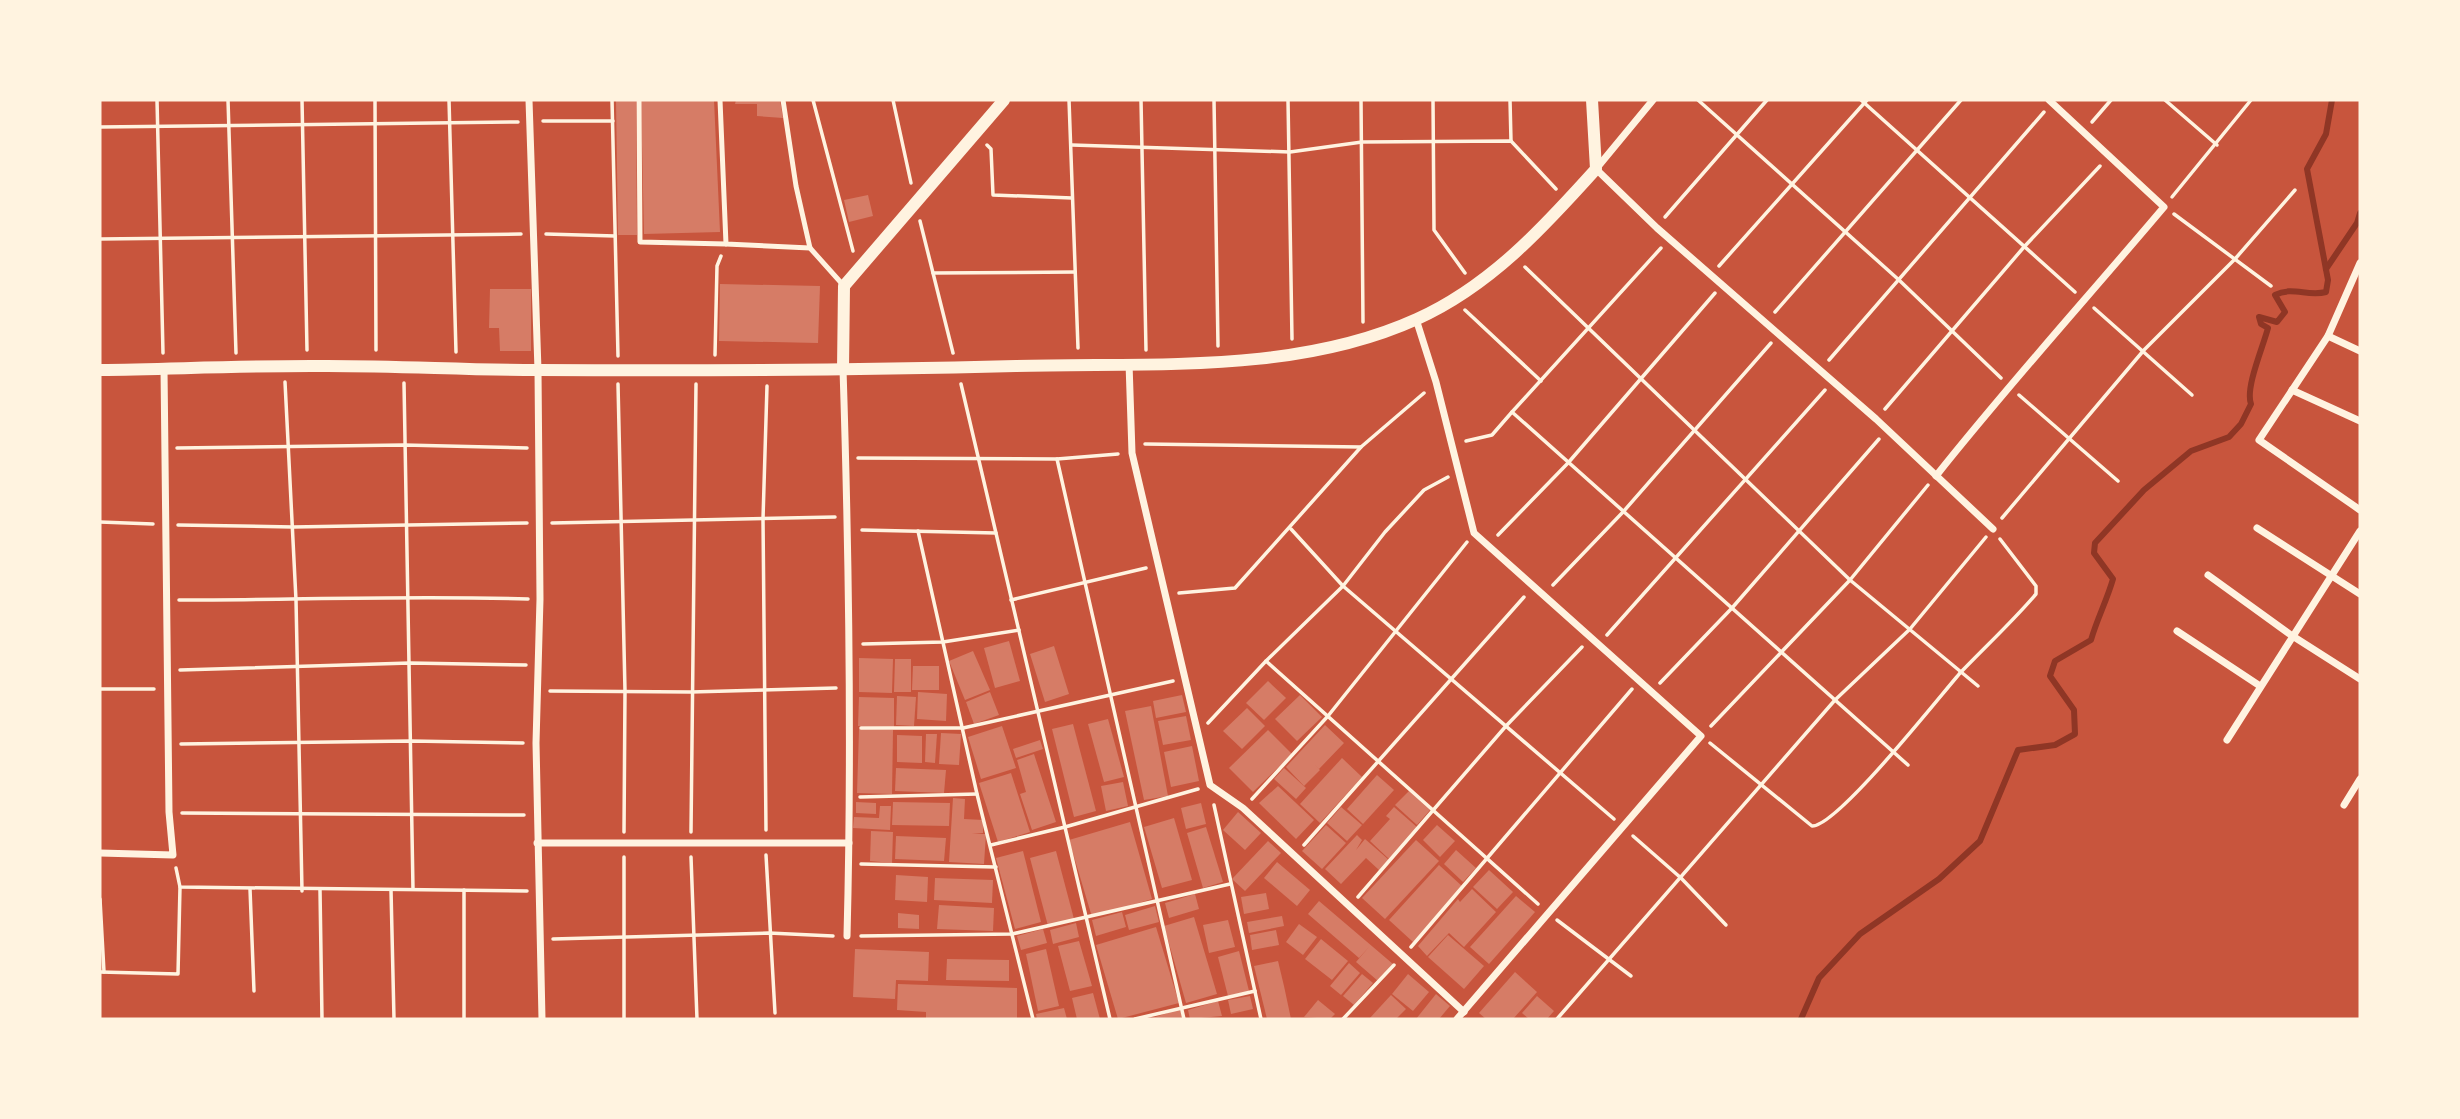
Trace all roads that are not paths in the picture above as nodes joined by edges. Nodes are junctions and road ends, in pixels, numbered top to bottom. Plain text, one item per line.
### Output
1 (528, 100) edge
2 (639, 100) edge
3 (720, 100) edge
4 (783, 100) edge
5 (1004, 100) edge
6 (1592, 100) edge
7 (1653, 100) edge
8 (2051, 101) edge
9 (1595, 169) junction
10 (726, 244) junction
11 (810, 248) junction
12 (2360, 263) edge
13 (2359, 273) edge
14 (844, 286) junction
15 (1416, 319) junction
16 (2328, 336) junction
17 (2360, 351) edge
18 (1129, 363) junction
19 (163, 369) junction
20 (843, 369) junction
21 (100, 370) edge
22 (538, 370) junction
23 (2292, 390) junction
24 (2360, 421) edge
25 (1936, 476) junction
26 (2360, 510) edge
27 (1993, 528) road end
28 (2257, 528) dead end
29 (2360, 531) edge
30 (2208, 575) dead end
31 (2331, 577) junction
32 (2360, 594) edge
33 (2177, 631) dead end
34 (2291, 635) junction
35 (2360, 679) edge
36 (2260, 686) junction
37 (2227, 740) dead end
38 (2360, 779) edge
39 (2344, 805) dead end
40 (537, 843) junction
41 (849, 843) junction
42 (100, 853) edge
43 (846, 936) road end
44 (1464, 1012) junction
45 (541, 1019) edge
46 (1457, 1019) edge

1 - 22 street
2 - 10 lane
3 - 10 lane
4 - 11 lane
5 - 14 street
6 - 9 street
7 - 9 street
8 - 25 street
9 - 15 street
9 - 25 street
10 - 11 lane
11 - 14 lane
12 - 13 street
13 - 16 street
14 - 20 street
15 - 18 street
15 - 44 street
16 - 17 street
16 - 23 street
18 - 20 street
18 - 44 street
19 - 21 street
19 - 22 street
19 - 42 street
20 - 22 street
20 - 41 street
22 - 40 street
23 - 24 street
23 - 26 street
25 - 27 street
28 - 31 street
29 - 31 street
30 - 34 street
31 - 32 street
31 - 34 street
33 - 36 street
34 - 35 street
34 - 36 street
36 - 37 street
38 - 39 street
40 - 41 street
40 - 45 street
41 - 43 street
44 - 46 street

